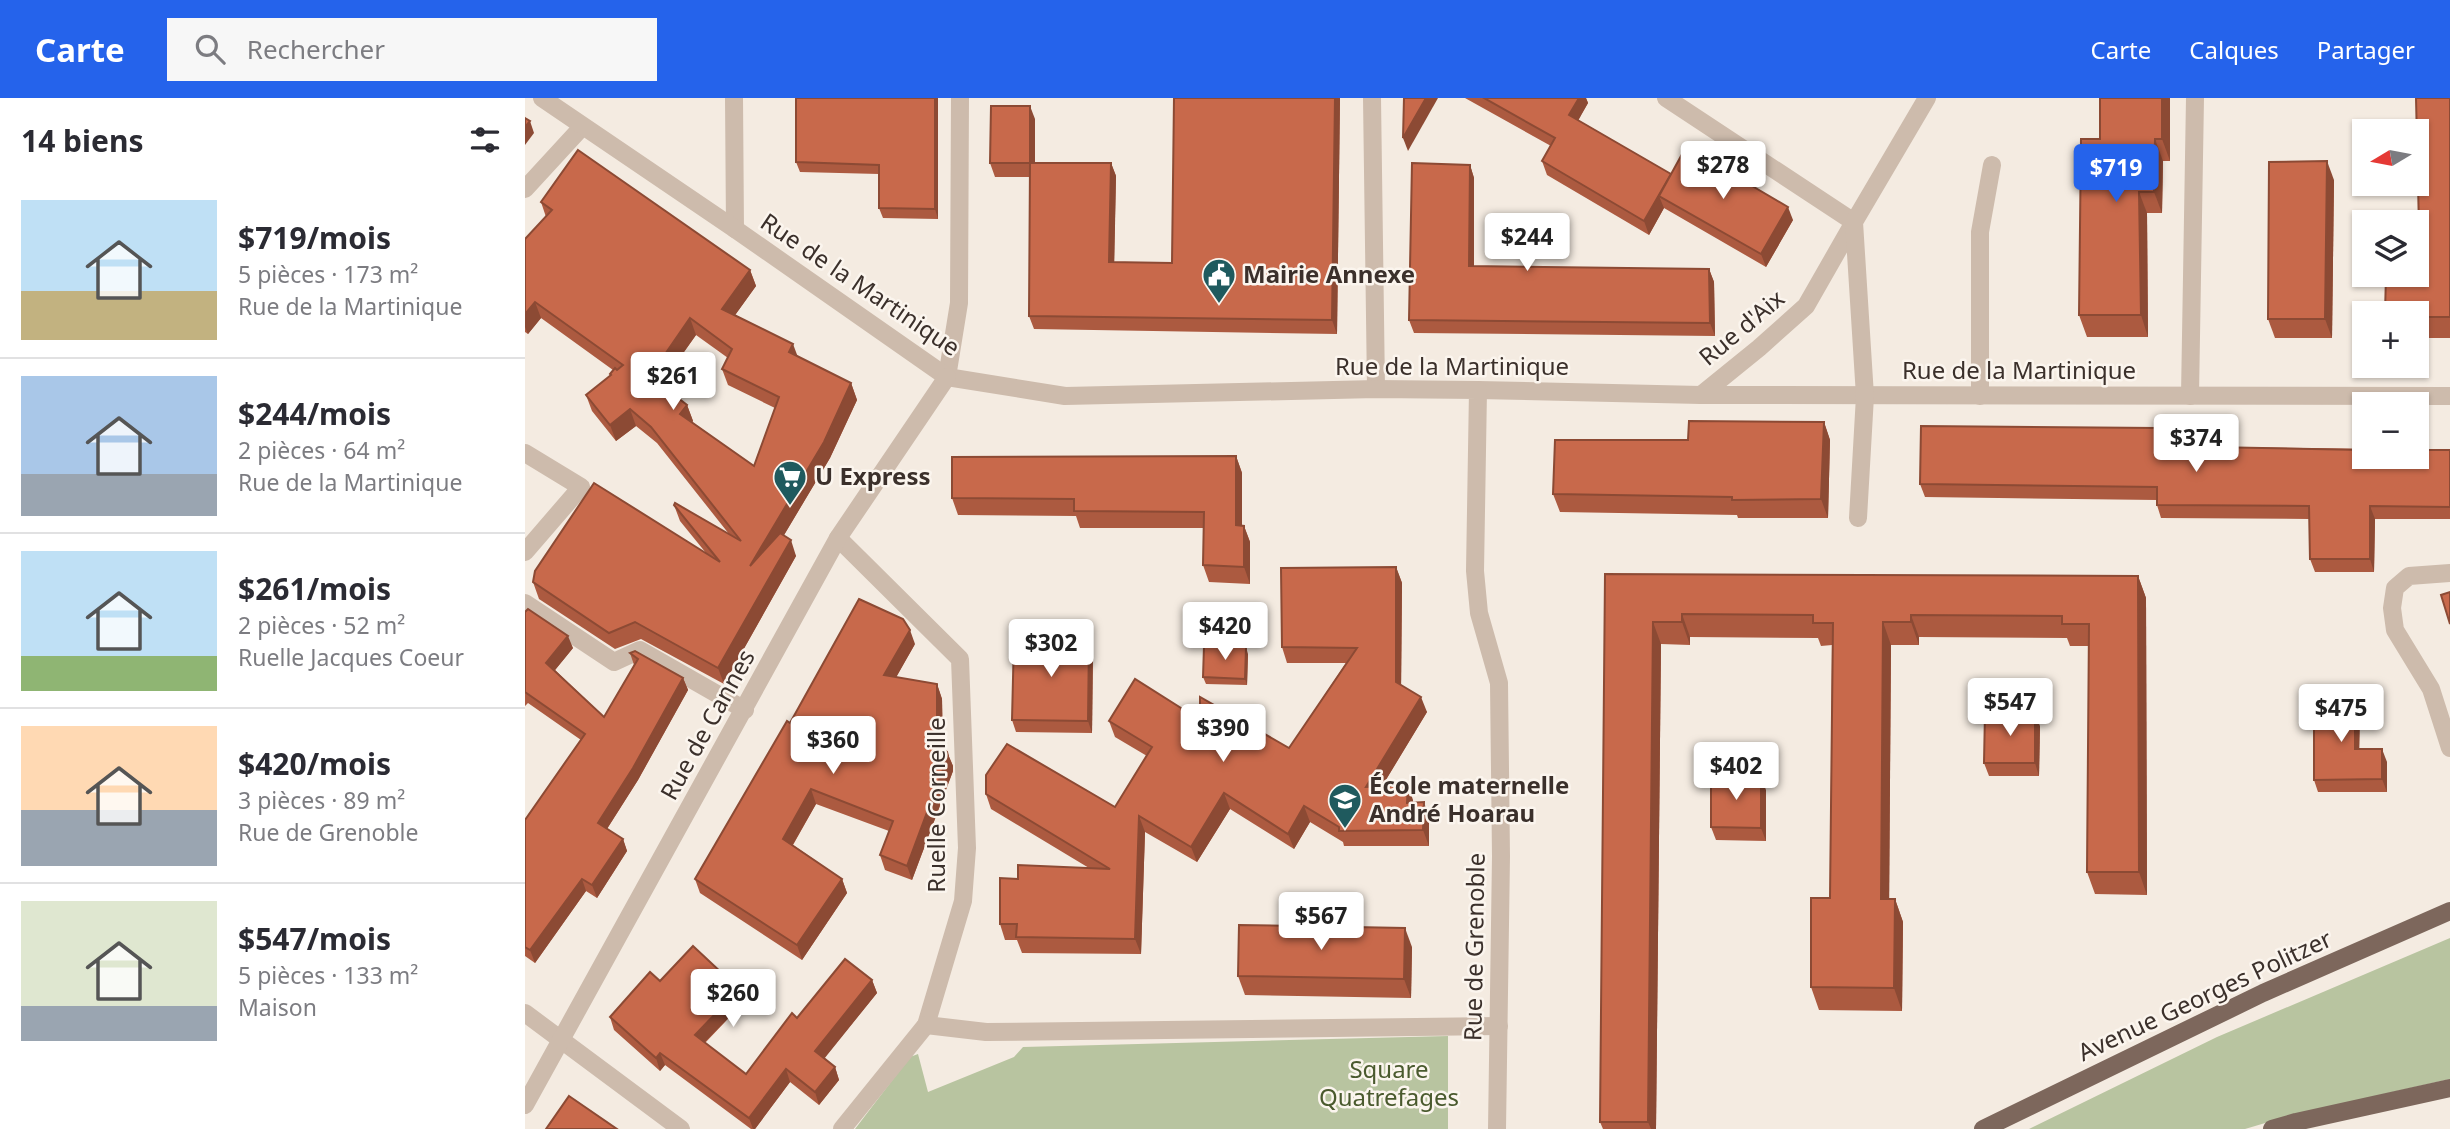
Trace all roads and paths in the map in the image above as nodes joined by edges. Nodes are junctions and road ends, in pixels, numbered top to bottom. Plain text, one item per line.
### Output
1 (542, 98) edge
2 (734, 98) edge
3 (960, 98) edge
4 (1372, 98) edge
5 (1666, 98) edge
6 (1927, 98) edge
7 (2195, 98) edge
8 (582, 127) junction
9 (1992, 165) dead end
10 (525, 189) edge
11 (1854, 222) junction
12 (735, 229) junction
13 (947, 377) junction
14 (1375, 389) junction
15 (1478, 390) junction
16 (1701, 395) junction
17 (1865, 396) junction
18 (1980, 396) junction
19 (2190, 396) junction
20 (2450, 396) edge
21 (525, 453) edge
22 (1859, 518) dead end
23 (838, 538) junction
24 (525, 552) edge
25 (2450, 573) edge
26 (525, 603) edge
27 (745, 710) junction
28 (2450, 748) edge
29 (2450, 911) edge
30 (525, 1013) edge
31 (926, 1025) junction
32 (1499, 1026) junction
33 (561, 1040) junction
34 (2450, 1088) edge
35 (525, 1105) edge
36 (681, 1129) edge
37 (842, 1129) edge
38 (1497, 1129) edge
39 (1983, 1129) edge
40 (2272, 1129) edge

1 - 8 street, Rue de la Martinique
2 - 12 street
3 - 13 street
4 - 14 street
5 - 11 street
6 - 11 street, Rue d'Aix
7 - 19 street
8 - 10 street
8 - 12 street, Rue de la Martinique
9 - 18 street
11 - 16 street, Rue d'Aix
11 - 17 street
12 - 13 street, Rue de la Martinique
13 - 14 street, Rue de la Martinique
13 - 23 street, Rue de Cannes
14 - 15 street, Rue de la Martinique
15 - 16 street, Rue de la Martinique
15 - 32 street, Rue de Grenoble
16 - 17 street, Rue de la Martinique
17 - 18 street, Rue de la Martinique
17 - 22 street
18 - 19 street, Rue de la Martinique
19 - 20 street, Rue de la Martinique
21 - 24 street
23 - 27 street, Rue de Cannes
23 - 31 street, Ruelle Corneille
25 - 28 street
26 - 27 street
27 - 33 street, Rue de Cannes
29 - 39 main road, Avenue Georges Politzer
30 - 33 street
31 - 32 street
31 - 37 street, Ruelle Corneille
32 - 38 street, Rue de Grenoble
33 - 35 street, Rue de Cannes
33 - 36 street
34 - 40 main road

